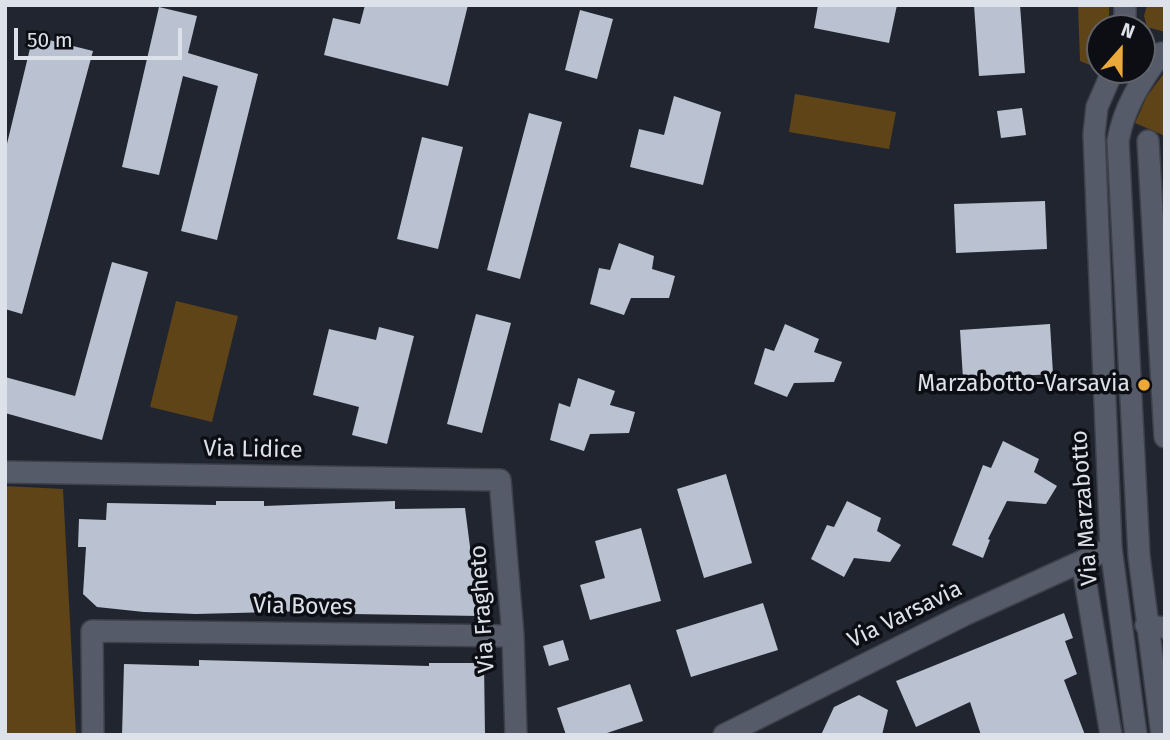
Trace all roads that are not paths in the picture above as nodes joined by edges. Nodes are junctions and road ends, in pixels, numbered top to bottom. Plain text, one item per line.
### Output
1 (1107, 84) edge
2 (1138, 84) edge
3 (1148, 141) dead end
4 (1127, 323) junction
5 (1162, 323) edge
6 (1165, 437) edge
7 (5, 472) edge
8 (500, 480) joint
9 (1111, 548) junction
10 (1082, 561) junction
11 (1155, 626) edge
12 (513, 636) junction
13 (93, 735) edge
14 (516, 735) edge
15 (724, 735) edge
16 (1111, 735) edge
17 (1136, 735) edge
18 (1162, 735) edge

1 - 9 street, Via Marzabotto
2 - 4 street
3 - 5 street
4 - 5 street
4 - 11 street
5 - 6 street
7 - 8 street, Via Lidice
8 - 12 street, Via Fragheto
9 - 10 street, Via Varsavia
9 - 17 street, Via Marzabotto
10 - 15 street, Via Varsavia
10 - 16 street, Via Marzabotto
11 - 18 street
12 - 13 street, Via Boves
12 - 14 street, Via Fragheto

